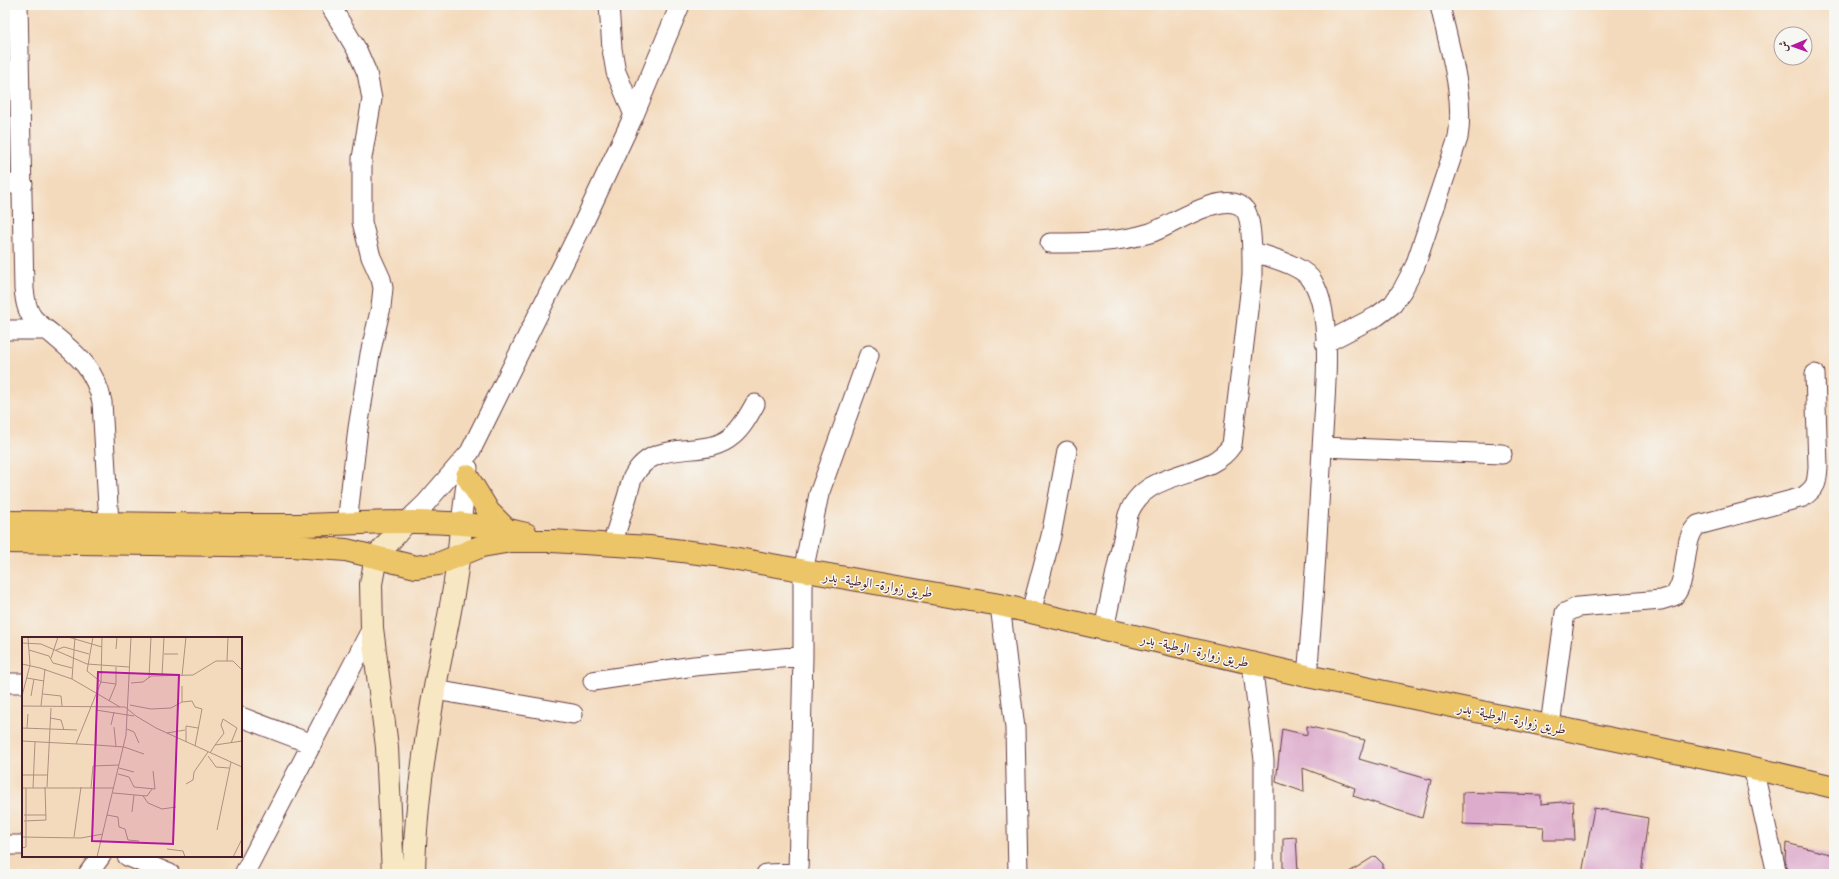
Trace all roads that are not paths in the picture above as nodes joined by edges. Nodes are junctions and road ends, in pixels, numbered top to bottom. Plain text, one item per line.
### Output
1 (18, 5) edge
2 (330, 5) edge
3 (609, 5) edge
4 (680, 5) edge
5 (1440, 5) edge
6 (634, 115) junction
7 (14, 184) edge
8 (1050, 243) dead end
9 (1252, 251) junction
10 (5, 330) edge
11 (47, 330) junction
12 (1325, 343) junction
13 (869, 355) dead end
14 (1815, 374) dead end
15 (755, 404) dead end
16 (1322, 447) junction
17 (1067, 451) dead end
18 (470, 452) junction
19 (1502, 454) dead end
20 (467, 476) junction
21 (5, 522) edge
22 (109, 522) junction
23 (405, 523) junction
24 (461, 523) junction
25 (347, 524) junction
26 (506, 529) junction
27 (552, 541) junction
28 (5, 542) edge
29 (612, 544) junction
30 (460, 554) junction
31 (376, 557) junction
32 (803, 572) junction
33 (1000, 605) junction
34 (1031, 612) junction
35 (372, 628) junction
36 (1104, 629) junction
37 (803, 656) junction
38 (1252, 664) junction
39 (1307, 676) junction
40 (593, 681) dead end
41 (5, 683) edge
42 (22, 683) edge
43 (435, 690) junction
44 (573, 714) dead end
45 (242, 717) edge
46 (1550, 726) junction
47 (312, 744) junction
48 (1753, 768) junction
49 (1834, 787) edge
50 (5, 845) edge
51 (22, 845) edge
52 (100, 857) edge
53 (129, 857) edge
54 (798, 873) edge
55 (88, 874) edge
56 (170, 874) edge
57 (244, 874) edge
58 (393, 874) edge
59 (414, 874) edge
60 (766, 874) edge
61 (1018, 874) edge
62 (1264, 874) edge
63 (1777, 874) edge

1 - 7 street
2 - 25 street
3 - 6 street
4 - 6 street
5 - 12 street
6 - 18 street
7 - 11 street
8 - 9 street
9 - 12 street
9 - 36 street
10 - 11 street
11 - 22 street
12 - 16 street
13 - 32 street
14 - 46 street
15 - 29 street
16 - 19 street
16 - 39 street
17 - 34 street
18 - 20 street
18 - 23 street
20 - 24 street
20 - 26 highway
21 - 22 highway
22 - 25 highway
23 - 24 highway
23 - 25 highway
23 - 31 street
24 - 26 highway
24 - 30 street
26 - 27 highway
27 - 29 highway, طريق زوارة- الوطية- بدر
27 - 30 highway
28 - 31 highway
29 - 32 highway, طريق زوارة- الوطية- بدر
30 - 31 highway
30 - 43 street
31 - 35 street
32 - 33 highway, طريق زوارة- الوطية- بدر
32 - 37 street
33 - 34 highway, طريق زوارة- الوطية- بدر
33 - 61 street
34 - 36 highway, طريق زوارة- الوطية- بدر
35 - 47 street
35 - 58 street
36 - 38 highway, طريق زوارة- الوطية- بدر
37 - 40 street
37 - 54 street
38 - 39 highway, طريق زوارة- الوطية- بدر
38 - 62 street
39 - 46 highway, طريق زوارة- الوطية- بدر
41 - 42 street
43 - 44 street
43 - 59 street
45 - 47 street
46 - 48 highway, طريق زوارة- الوطية- بدر
47 - 57 street
48 - 49 highway, طريق زوارة- الوطية- بدر
48 - 63 street
50 - 51 street
52 - 55 street
53 - 56 street
54 - 60 street

